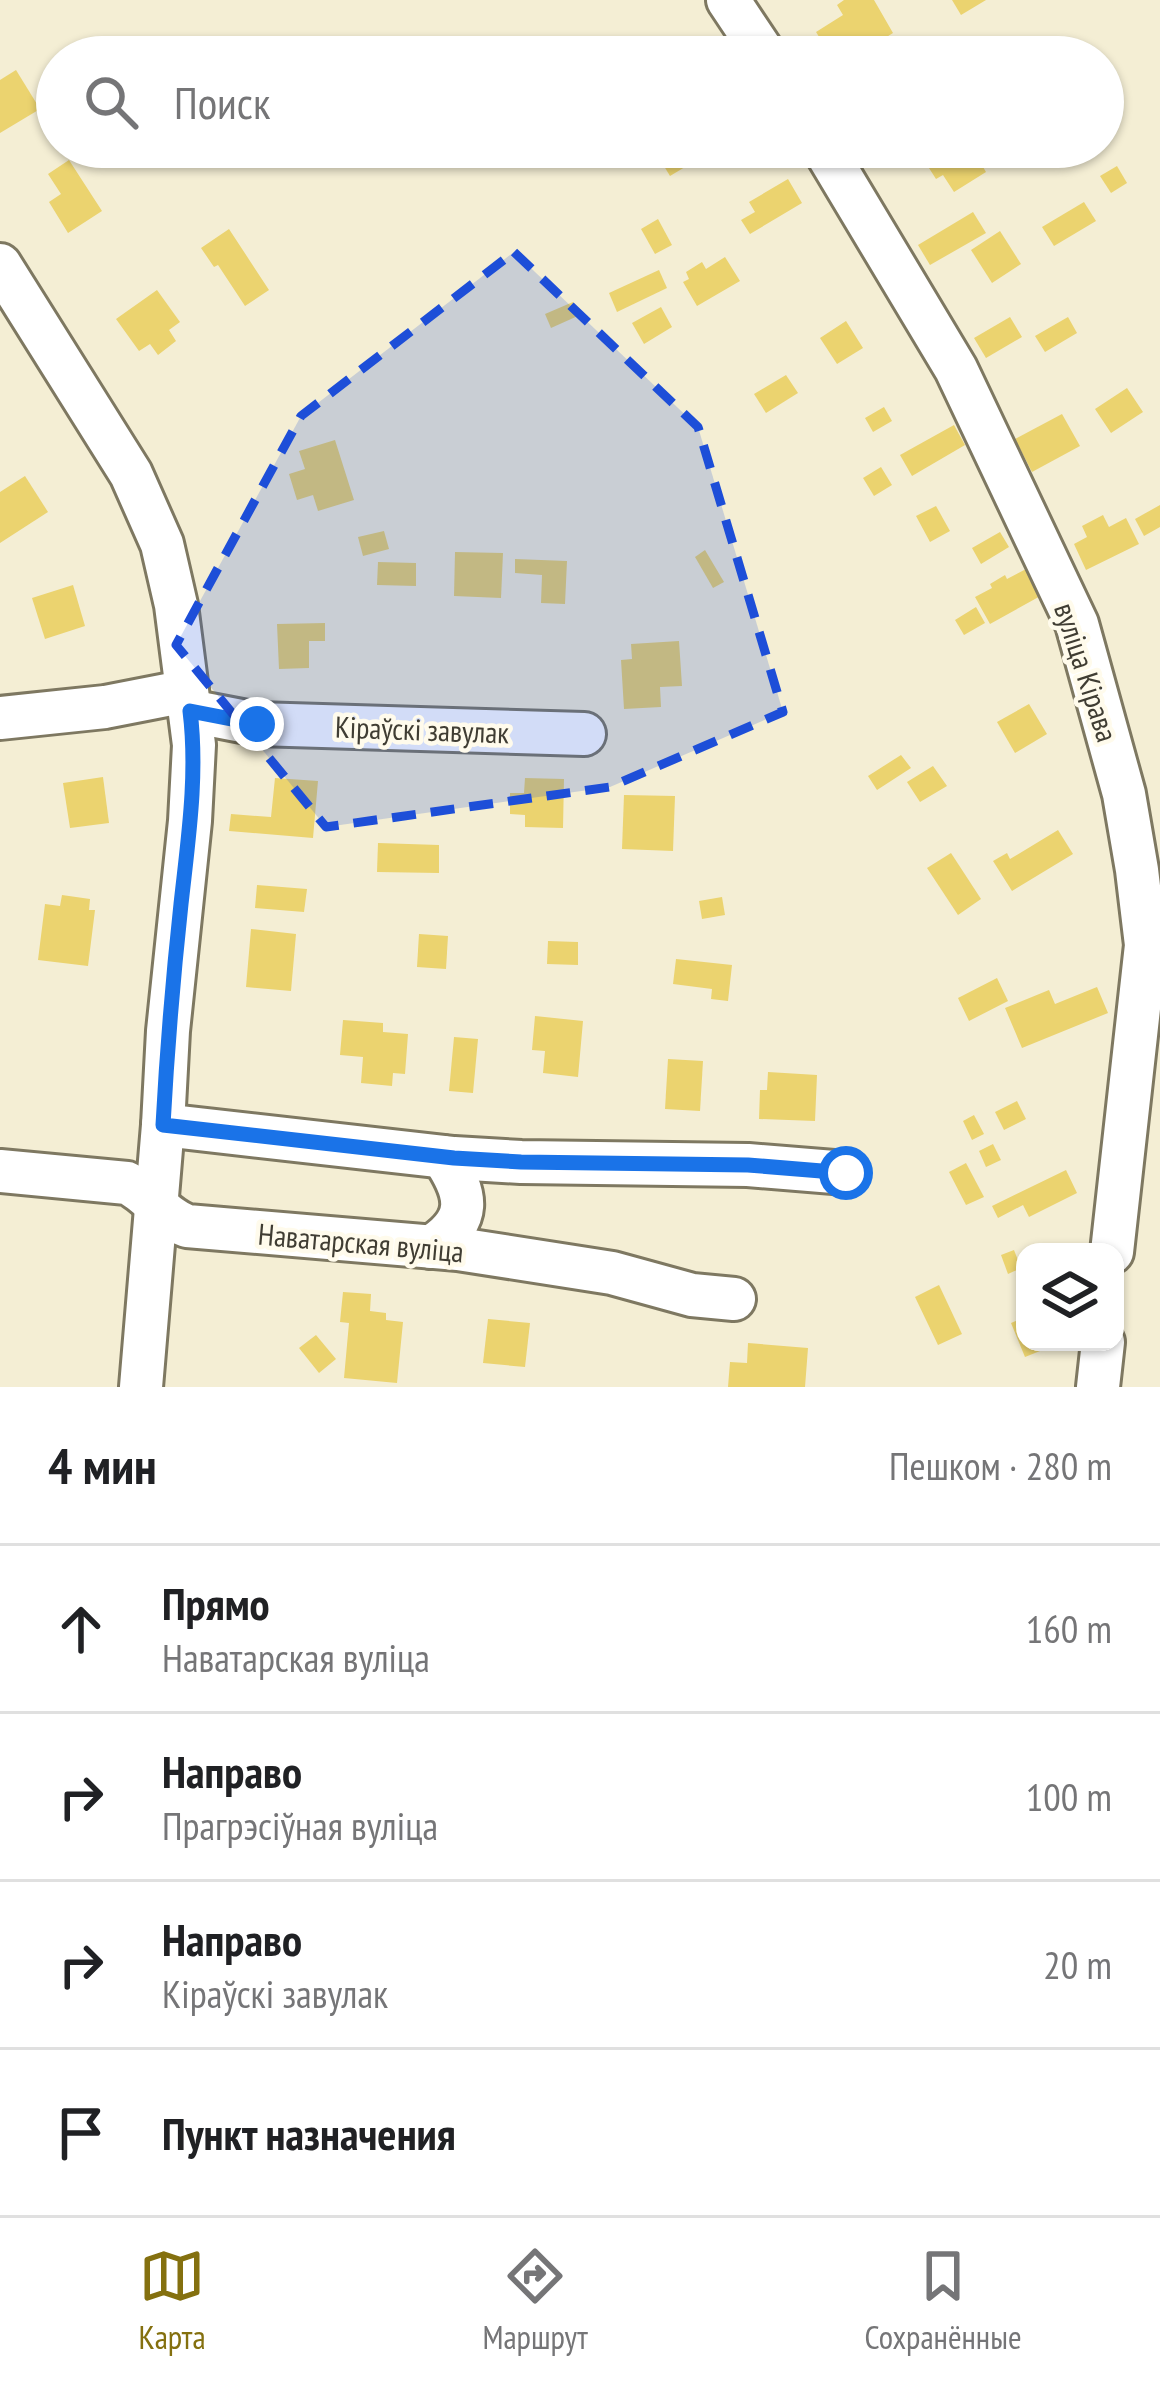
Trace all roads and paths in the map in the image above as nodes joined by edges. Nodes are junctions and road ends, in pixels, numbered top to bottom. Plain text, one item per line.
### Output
1 (728, 0) edge
2 (752, 36) edge
3 (836, 168) edge
4 (0, 265) edge
5 (188, 701) junction
6 (0, 718) edge
7 (584, 734) dead end
8 (163, 1125) junction
9 (442, 1157) junction
10 (0, 1171) edge
11 (846, 1173) dead end
12 (155, 1206) junction
13 (1113, 1243) edge
14 (431, 1247) junction
15 (734, 1299) dead end
16 (1102, 1351) edge
17 (141, 1387) edge
18 (1098, 1387) edge

1 - 2 street
3 - 13 street, вуліца Кірава
4 - 5 street
5 - 6 street
5 - 7 street, Кіраўскі завулак
5 - 8 street
8 - 9 street
8 - 12 street
9 - 11 street
9 - 14 street
10 - 12 street, Наватарская вуліца
12 - 14 street, Наватарская вуліца
12 - 17 street
14 - 15 street, Наватарская вуліца
16 - 18 street

